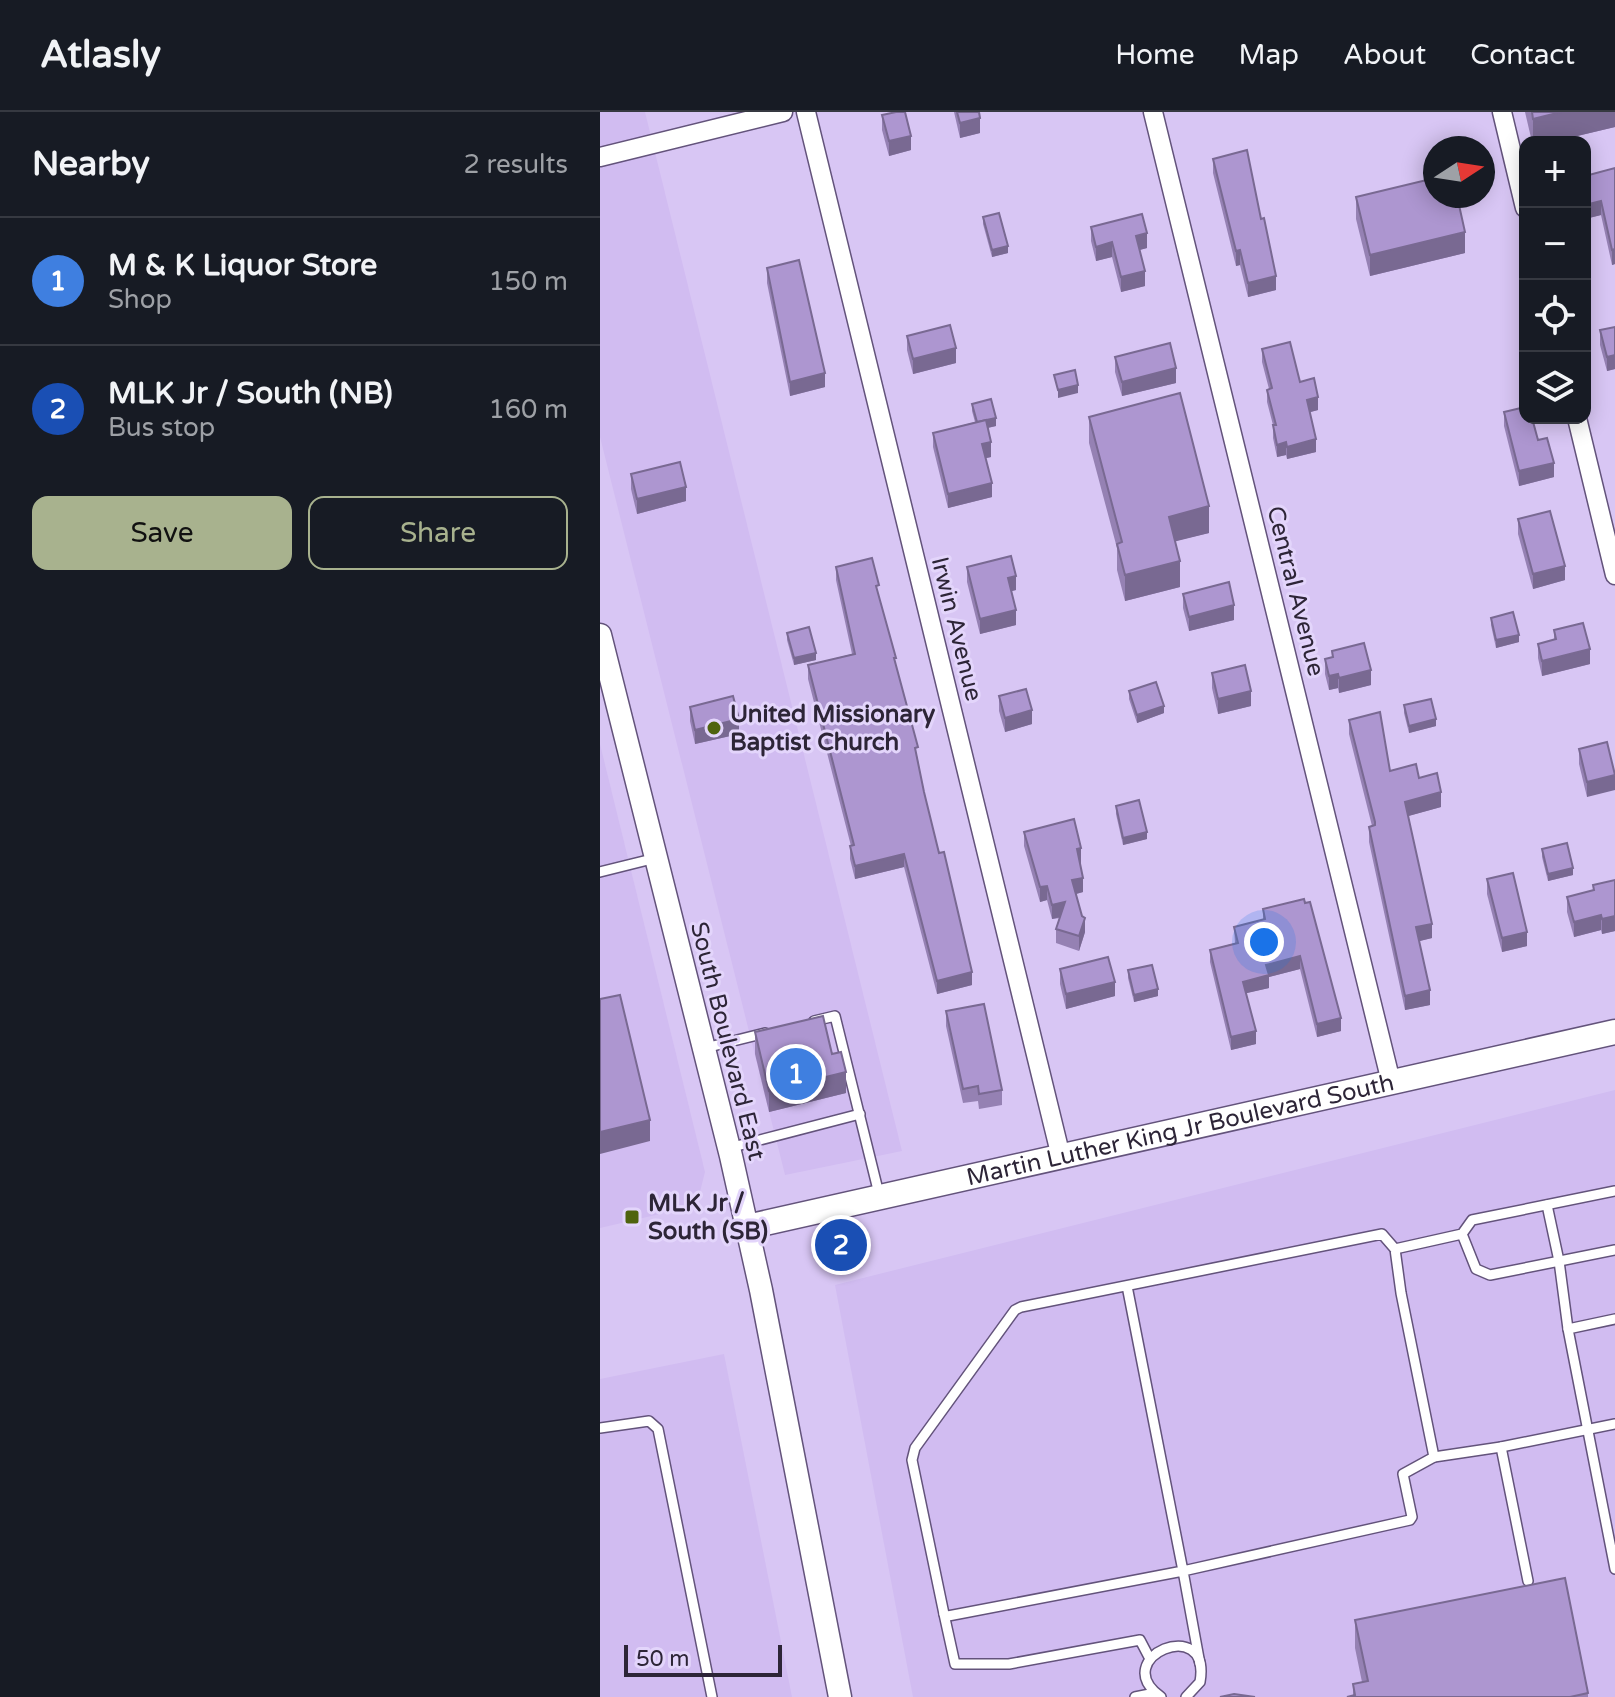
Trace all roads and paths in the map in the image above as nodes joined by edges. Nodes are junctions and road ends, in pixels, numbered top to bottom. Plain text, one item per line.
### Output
1 (783, 112) edge
2 (806, 112) edge
3 (1153, 112) edge
4 (1502, 112) edge
5 (600, 157) edge
6 (1519, 183) edge
7 (1578, 424) edge
8 (1615, 575) edge
9 (600, 635) edge
10 (656, 858) junction
11 (600, 872) edge
12 (806, 1023) edge
13 (776, 1030) edge
14 (1615, 1032) edge
15 (703, 1049) junction
16 (1391, 1082) junction
17 (860, 1114) junction
18 (729, 1148) junction
19 (1061, 1157) junction
20 (1615, 1191) edge
21 (880, 1197) junction
22 (1547, 1205) junction
23 (747, 1227) junction
24 (1462, 1234) junction
25 (1395, 1249) junction
26 (1615, 1250) edge
27 (1559, 1261) junction
28 (1127, 1286) junction
29 (1615, 1319) edge
30 (1568, 1329) junction
31 (1615, 1424) edge
32 (600, 1428) edge
33 (1587, 1430) junction
34 (1501, 1447) junction
35 (1434, 1457) junction
36 (1615, 1569) edge
37 (1183, 1571) junction
38 (1528, 1581) dead end
39 (944, 1614) junction
40 (1150, 1659) junction
41 (1200, 1664) junction
42 (1158, 1695) edge
43 (712, 1697) edge
44 (840, 1697) edge
45 (1135, 1697) edge
46 (1186, 1697) edge

1 - 5 street
2 - 19 street, Irwin Avenue
3 - 16 street, Central Avenue
4 - 6 street
7 - 8 street
9 - 10 street, South Boulevard East
10 - 11 lane
10 - 15 street, South Boulevard East
12 - 17 lane
13 - 15 lane
14 - 16 main road, Martin Luther King Jr Boulevard South
15 - 18 street, South Boulevard East
16 - 19 main road, Martin Luther King Jr Boulevard South
17 - 18 lane
17 - 21 lane
18 - 23 street, South Boulevard East
19 - 21 main road, Martin Luther King Jr Boulevard South
20 - 22 lane
21 - 23 main road, Martin Luther King Jr Boulevard South
22 - 24 lane
22 - 27 lane
23 - 44 street, South Boulevard East
24 - 25 lane
24 - 27 lane
25 - 28 lane
25 - 35 lane
26 - 27 lane
27 - 30 lane
28 - 37 lane
28 - 39 lane
29 - 30 lane
30 - 33 lane
31 - 33 lane
32 - 43 lane
33 - 34 lane
33 - 36 lane
34 - 35 lane
34 - 38 lane
35 - 37 lane
37 - 39 lane
37 - 41 lane
39 - 40 lane
40 - 41 lane
40 - 42 lane
41 - 46 lane
42 - 45 lane

